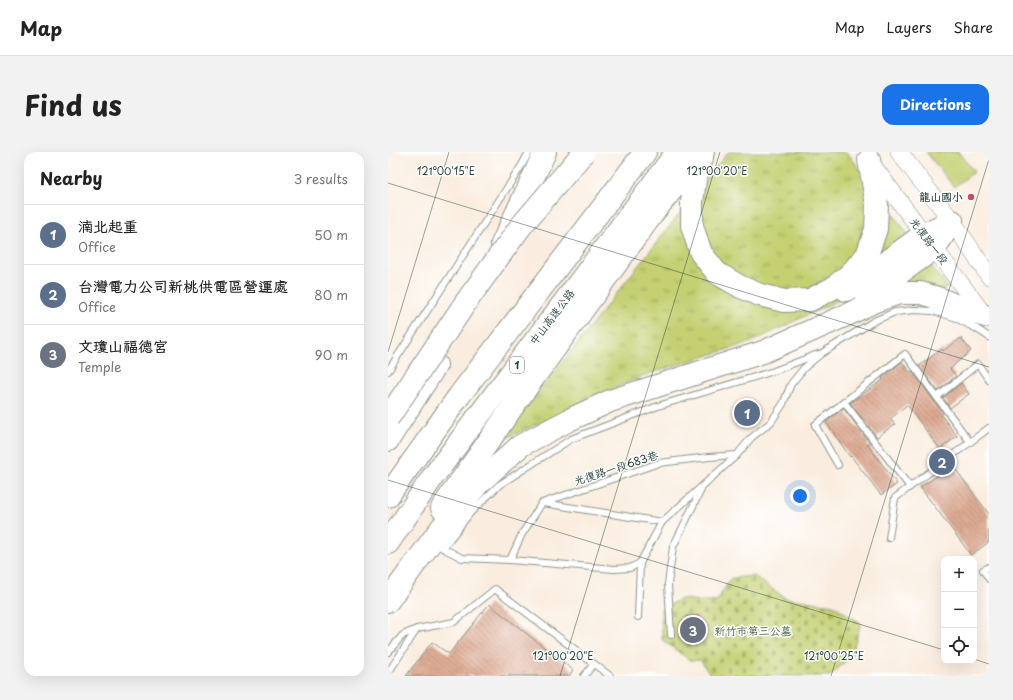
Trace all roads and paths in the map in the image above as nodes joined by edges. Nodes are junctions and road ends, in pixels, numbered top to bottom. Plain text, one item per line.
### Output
1 (529, 152) edge
2 (545, 152) edge
3 (573, 152) edge
4 (584, 152) edge
5 (645, 152) edge
6 (677, 152) edge
7 (703, 152) edge
8 (899, 152) edge
9 (866, 156) edge
10 (952, 221) junction
11 (930, 241) junction
12 (989, 276) edge
13 (810, 300) junction
14 (471, 310) junction
15 (987, 319) edge
16 (808, 332) junction
17 (989, 337) edge
18 (822, 353) junction
19 (388, 371) edge
20 (989, 380) edge
21 (937, 397) junction
22 (844, 402) junction
23 (388, 418) edge
24 (989, 428) edge
25 (388, 440) edge
26 (970, 442) junction
27 (737, 455) junction
28 (838, 465) dead end
29 (702, 487) junction
30 (910, 487) junction
31 (388, 496) edge
32 (542, 503) junction
33 (662, 522) junction
34 (889, 538) dead end
35 (388, 543) edge
36 (435, 544) dead end
37 (443, 548) junction
38 (510, 560) junction
39 (640, 563) junction
40 (989, 567) edge
41 (989, 579) edge
42 (388, 591) edge
43 (388, 601) edge
44 (638, 617) dead end
45 (417, 629) junction
46 (671, 635) dead end
47 (388, 652) edge
48 (594, 664) junction
49 (388, 673) edge
50 (584, 676) edge
51 (610, 676) edge

1 - 19 lane
2 - 14 highway
3 - 14 highway
4 - 23 highway, bridge
5 - 31 highway
6 - 35 highway, 中山高速公路 / 1
7 - 13 highway
7 - 42 highway
8 - 10 main road
9 - 11 main road, 光復路一段
9 - 13 highway
10 - 11 highway
10 - 12 main road
11 - 13 highway
11 - 15 main road, 光復路一段
11 - 16 highway
14 - 25 highway
15 - 16 highway
16 - 43 highway
17 - 18 lane
18 - 27 lane
18 - 37 lane
20 - 21 lane
21 - 22 lane
21 - 26 lane
22 - 28 lane
22 - 30 lane
24 - 26 lane
26 - 30 lane
27 - 29 lane
27 - 32 lane, 光復路一段683巷
29 - 33 lane
29 - 46 lane
30 - 34 lane
32 - 33 lane
32 - 38 lane
33 - 39 lane
36 - 37 lane
37 - 38 lane
38 - 39 lane
39 - 44 lane
40 - 41 lane
45 - 47 lane
45 - 48 lane
45 - 49 lane
48 - 50 lane
48 - 51 lane

